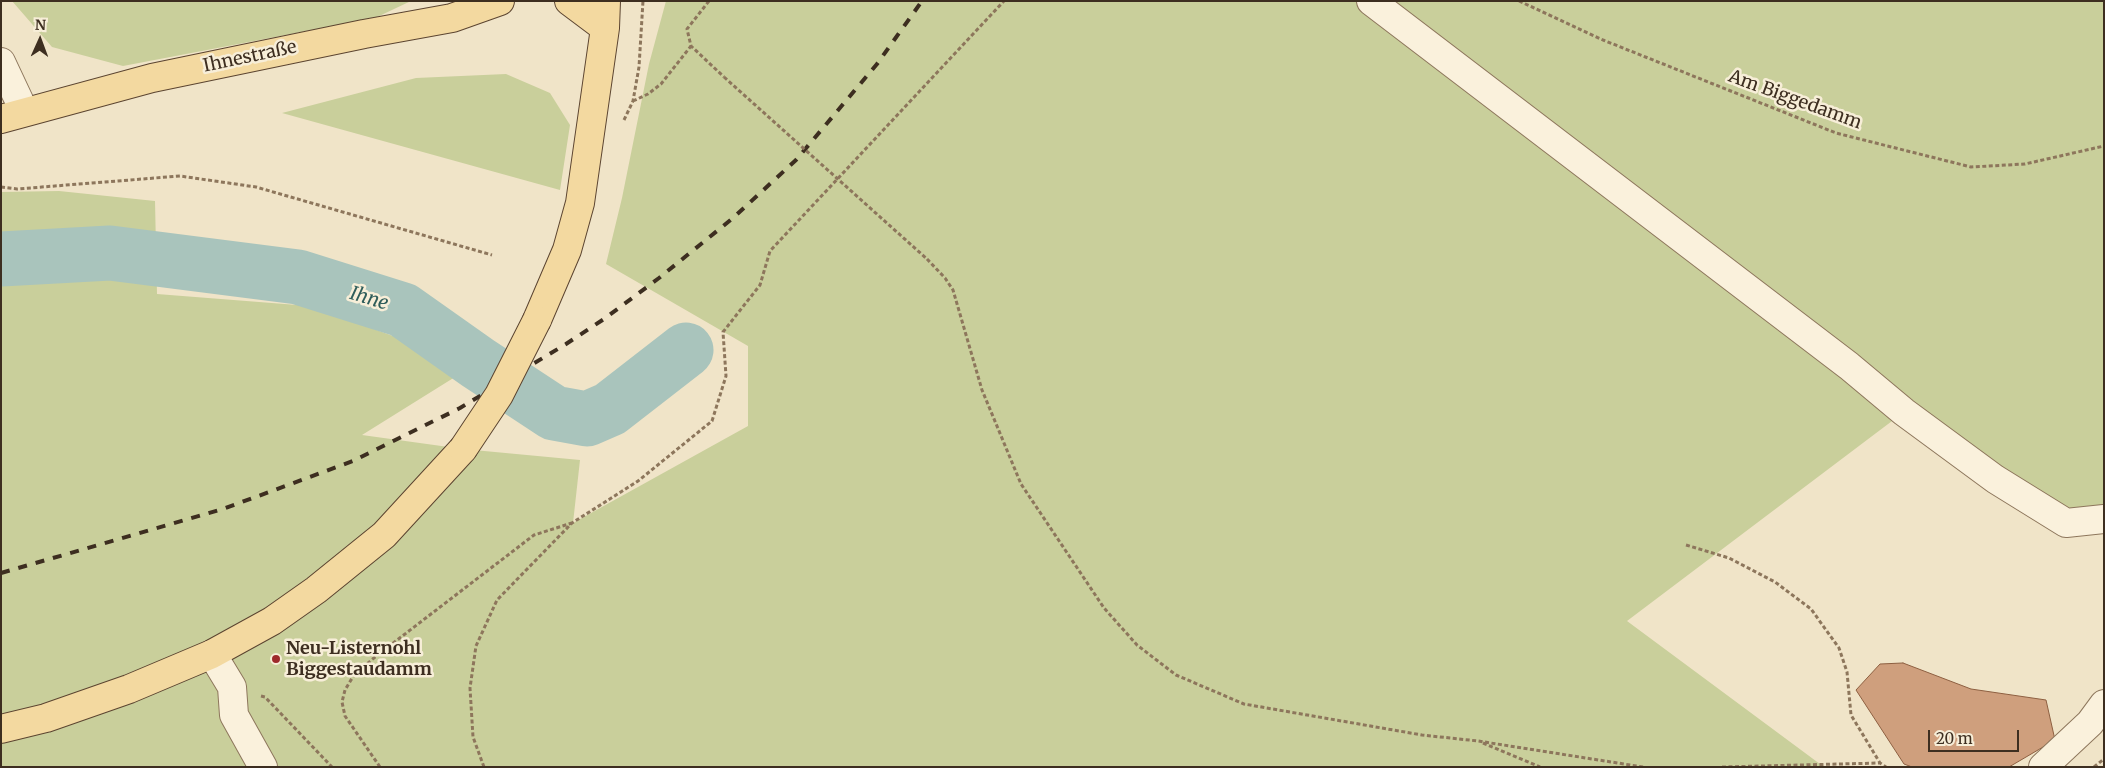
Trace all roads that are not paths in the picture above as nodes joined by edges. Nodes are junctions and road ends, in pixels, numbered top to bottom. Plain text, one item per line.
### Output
1 (477, 1) edge
2 (500, 1) edge
3 (570, 1) edge
4 (606, 1) edge
5 (1371, 1) edge
6 (452, 18) junction
7 (605, 28) junction
8 (1, 62) edge
9 (13, 115) edge
10 (2104, 520) edge
11 (212, 654) junction
12 (2104, 704) edge
13 (1, 729) edge
14 (264, 767) edge
15 (2043, 767) edge

1 - 6 main road
2 - 6 main road, Ihnestraße
3 - 7 main road
4 - 7 main road
5 - 10 street
6 - 9 main road, Ihnestraße
7 - 11 main road, bridge
8 - 9 street
11 - 13 main road
11 - 14 street
12 - 15 street

